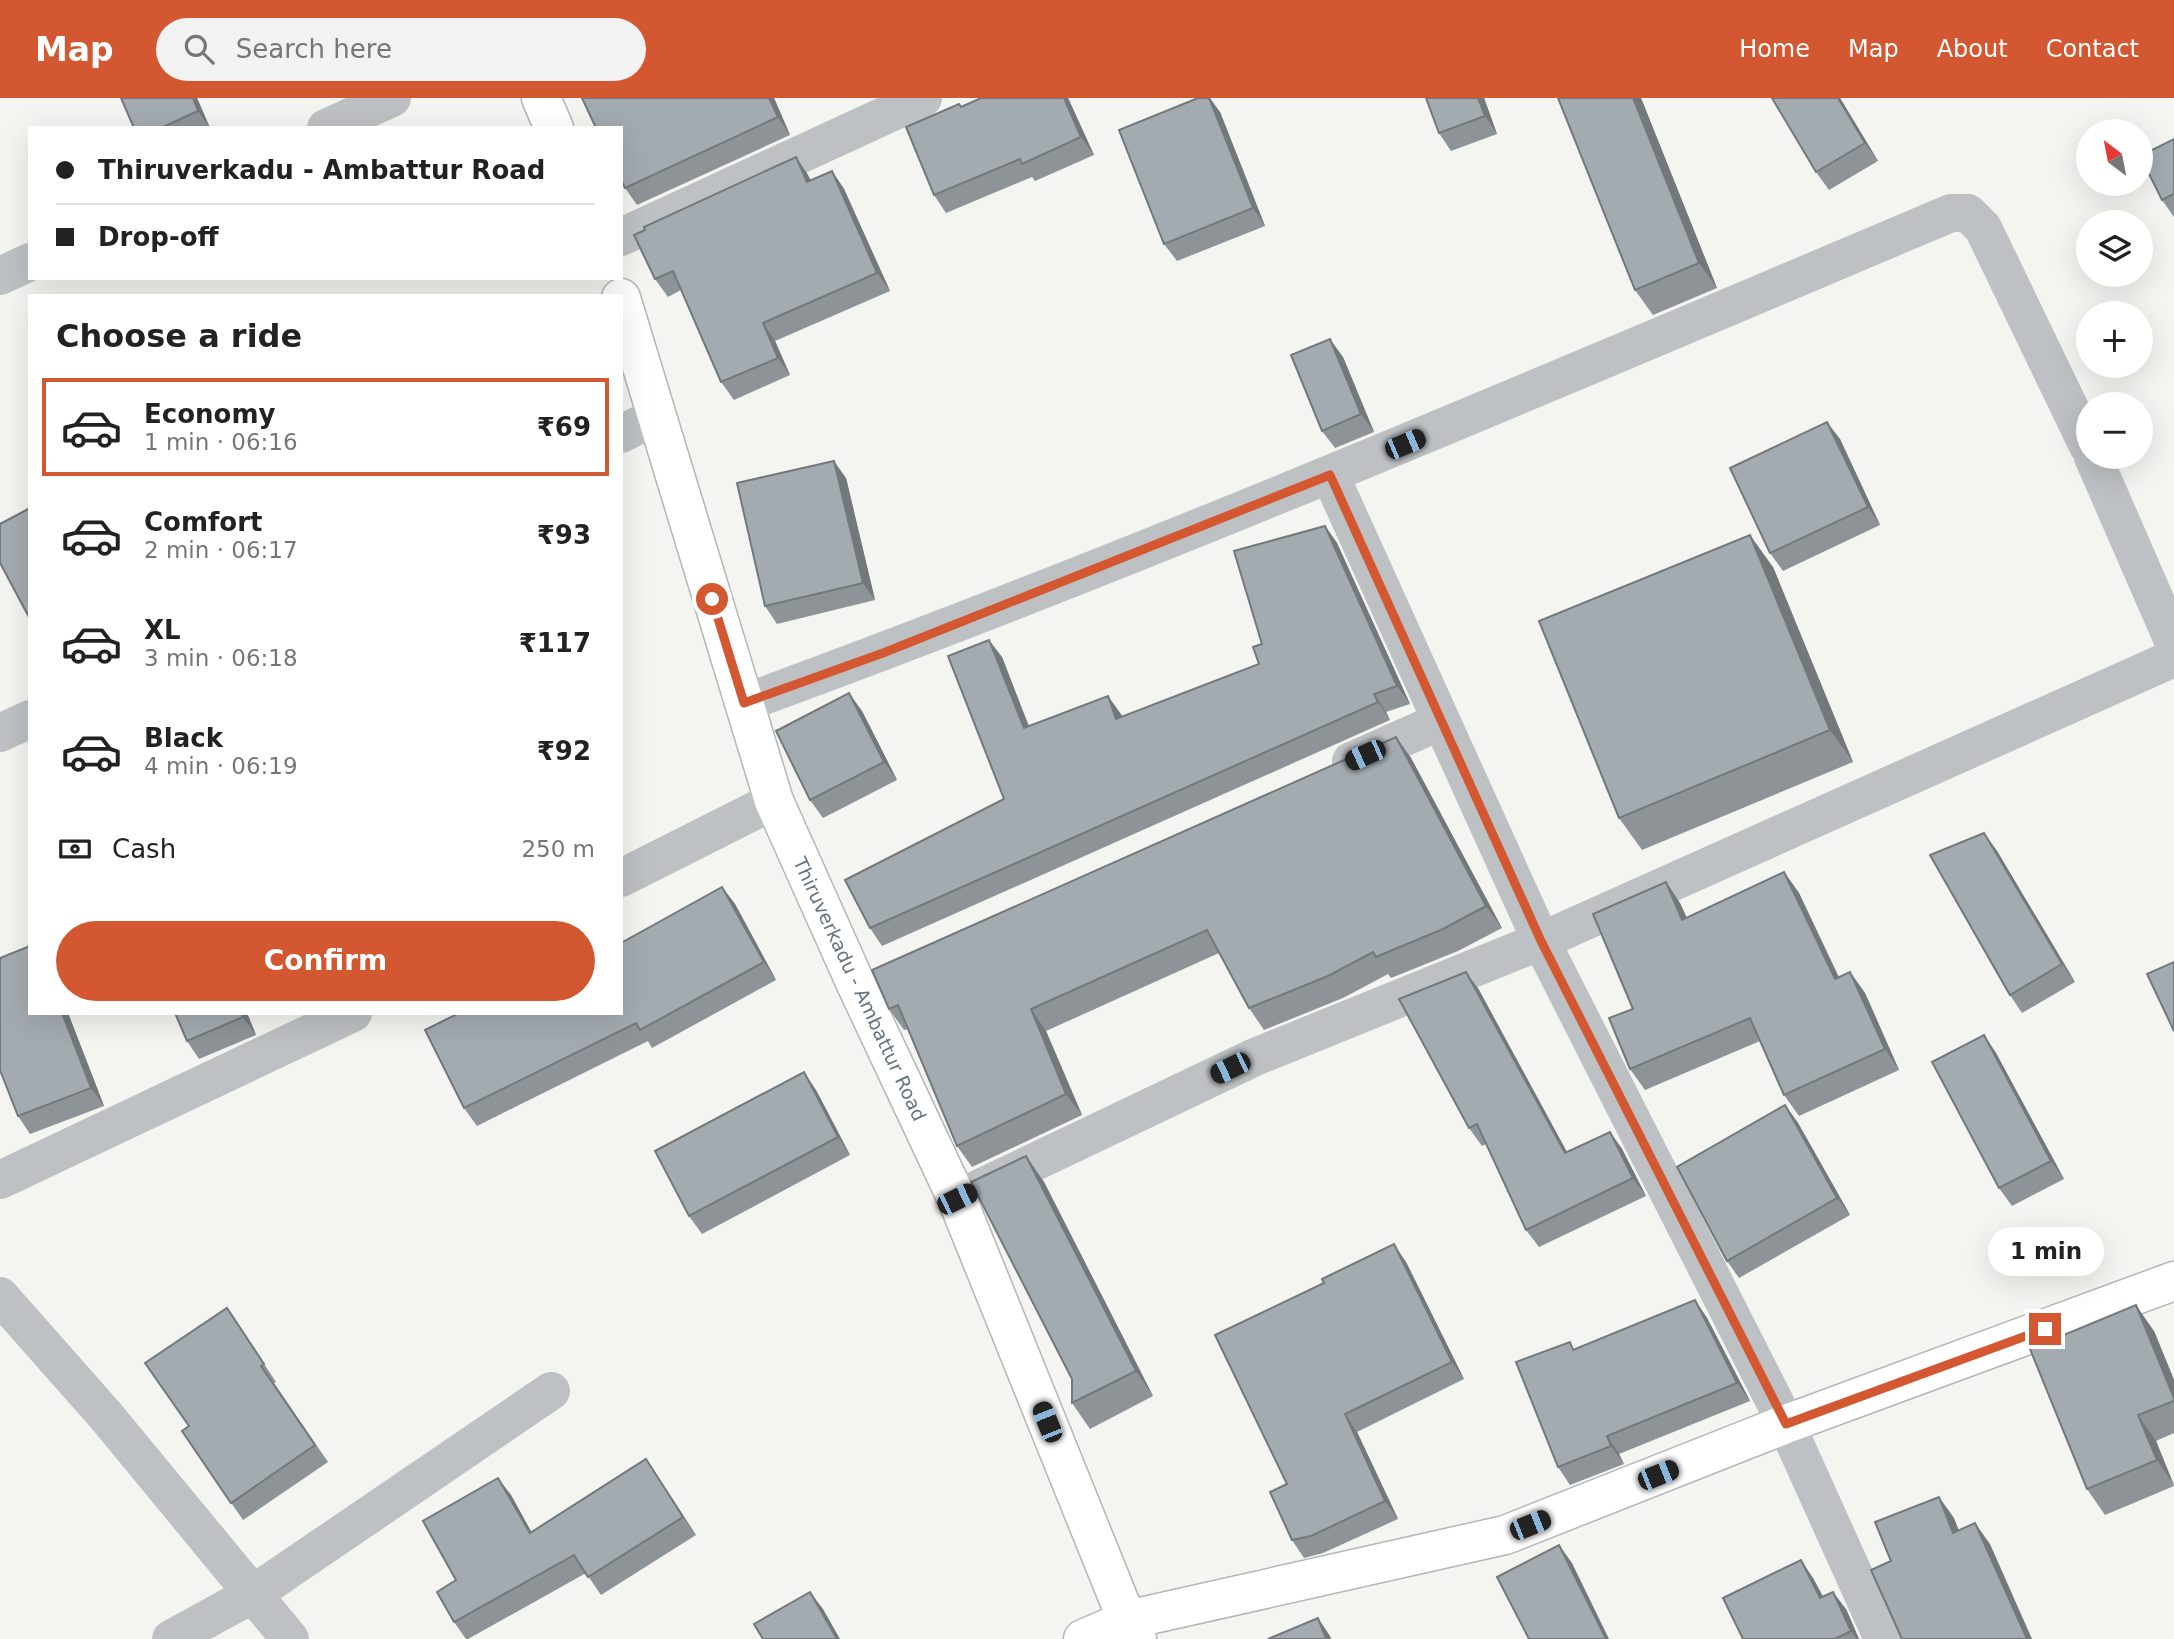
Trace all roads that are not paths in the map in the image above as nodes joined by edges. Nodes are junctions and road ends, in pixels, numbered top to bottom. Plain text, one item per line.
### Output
1 (392, 98) edge
2 (541, 98) edge
3 (923, 98) edge
4 (330, 126) edge
5 (553, 126) edge
6 (623, 236) edge
7 (28, 263) edge
8 (0, 276) edge
9 (623, 304) edge
10 (657, 416) junction
11 (2076, 421) edge
12 (623, 433) edge
13 (2098, 469) edge
14 (1330, 475) junction
15 (2174, 643) edge
16 (2174, 658) edge
17 (744, 703) junction
18 (28, 720) edge
19 (1441, 721) junction
20 (0, 733) edge
21 (1314, 778) edge
22 (774, 801) junction
23 (623, 877) edge
24 (1541, 941) junction
25 (349, 1015) edge
26 (0, 1180) edge
27 (957, 1199) junction
28 (2174, 1281) edge
29 (0, 1296) edge
30 (551, 1391) dead end
31 (1786, 1424) junction
32 (253, 1594) junction
33 (1132, 1629) edge
34 (172, 1639) edge
35 (290, 1639) edge
36 (1083, 1639) edge
37 (1883, 1639) edge

1 - 4 street
2 - 5 main road
3 - 6 street
7 - 8 street
9 - 10 main road, Thiruverkadu - Ambattur Road
10 - 12 street
10 - 17 main road, Thiruverkadu - Ambattur Road
11 - 14 street
13 - 15 street
14 - 17 street
14 - 19 street
16 - 24 street
17 - 22 main road, Thiruverkadu - Ambattur Road
18 - 20 street
19 - 21 street
19 - 24 street
22 - 23 street
22 - 27 main road, Thiruverkadu - Ambattur Road
24 - 27 street
24 - 31 street
25 - 26 street
27 - 33 main road, Thiruverkadu - Ambattur Road
28 - 31 main road
29 - 32 street
30 - 32 street
31 - 33 main road
31 - 37 street
32 - 34 street
32 - 35 street
33 - 36 main road

